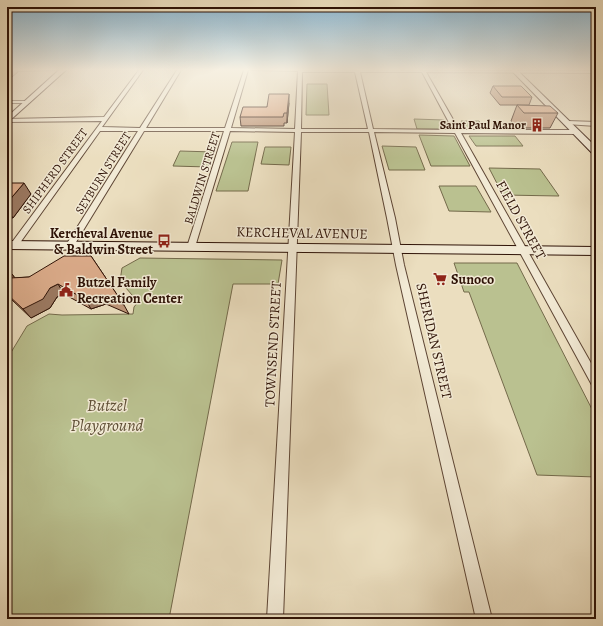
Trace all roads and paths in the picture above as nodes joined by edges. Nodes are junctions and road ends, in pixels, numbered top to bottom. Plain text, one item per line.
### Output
1 (31, 99) edge
2 (120, 99) edge
3 (162, 99) edge
4 (237, 99) edge
5 (299, 99) edge
6 (364, 99) edge
7 (440, 99) edge
8 (543, 99) edge
9 (7, 102) edge
10 (28, 102) junction
11 (105, 119) junction
12 (7, 120) edge
13 (568, 124) junction
14 (596, 124) edge
15 (98, 129) junction
16 (144, 129) junction
17 (228, 130) junction
18 (298, 130) junction
19 (371, 131) junction
20 (457, 131) junction
21 (577, 132) junction
22 (596, 152) edge
23 (11, 245) edge
24 (70, 246) junction
25 (191, 247) junction
26 (293, 248) junction
27 (396, 249) junction
28 (523, 250) junction
29 (596, 251) edge
30 (596, 382) edge
31 (275, 619) edge
32 (484, 619) edge

1 - 10 street
2 - 11 street, SHIPHERD STREET
3 - 16 street, SEYBURN STREET
4 - 17 street, BALDWIN STREET
5 - 18 street, TOWNSEND STREET
6 - 19 street, SHERIDAN STREET
7 - 20 street, FIELD STREET
8 - 13 street
9 - 10 street
10 - 12 street
11 - 12 street
11 - 15 street, SHIPHERD STREET
13 - 14 street
13 - 21 street
15 - 16 street
15 - 23 street, SHIPHERD STREET
16 - 17 street
16 - 24 street, SEYBURN STREET
17 - 18 street
17 - 25 street, BALDWIN STREET
18 - 19 street
18 - 26 street, TOWNSEND STREET
19 - 20 street
19 - 27 street, SHERIDAN STREET
20 - 21 street
20 - 28 street, FIELD STREET
21 - 22 street
23 - 24 street, KERCHEVAL AVENUE
24 - 25 street, KERCHEVAL AVENUE
25 - 26 street, KERCHEVAL AVENUE
26 - 27 street, KERCHEVAL AVENUE
26 - 31 street, TOWNSEND STREET
27 - 28 street, KERCHEVAL AVENUE
27 - 32 street, SHERIDAN STREET
28 - 29 street, KERCHEVAL AVENUE
28 - 30 street, FIELD STREET

